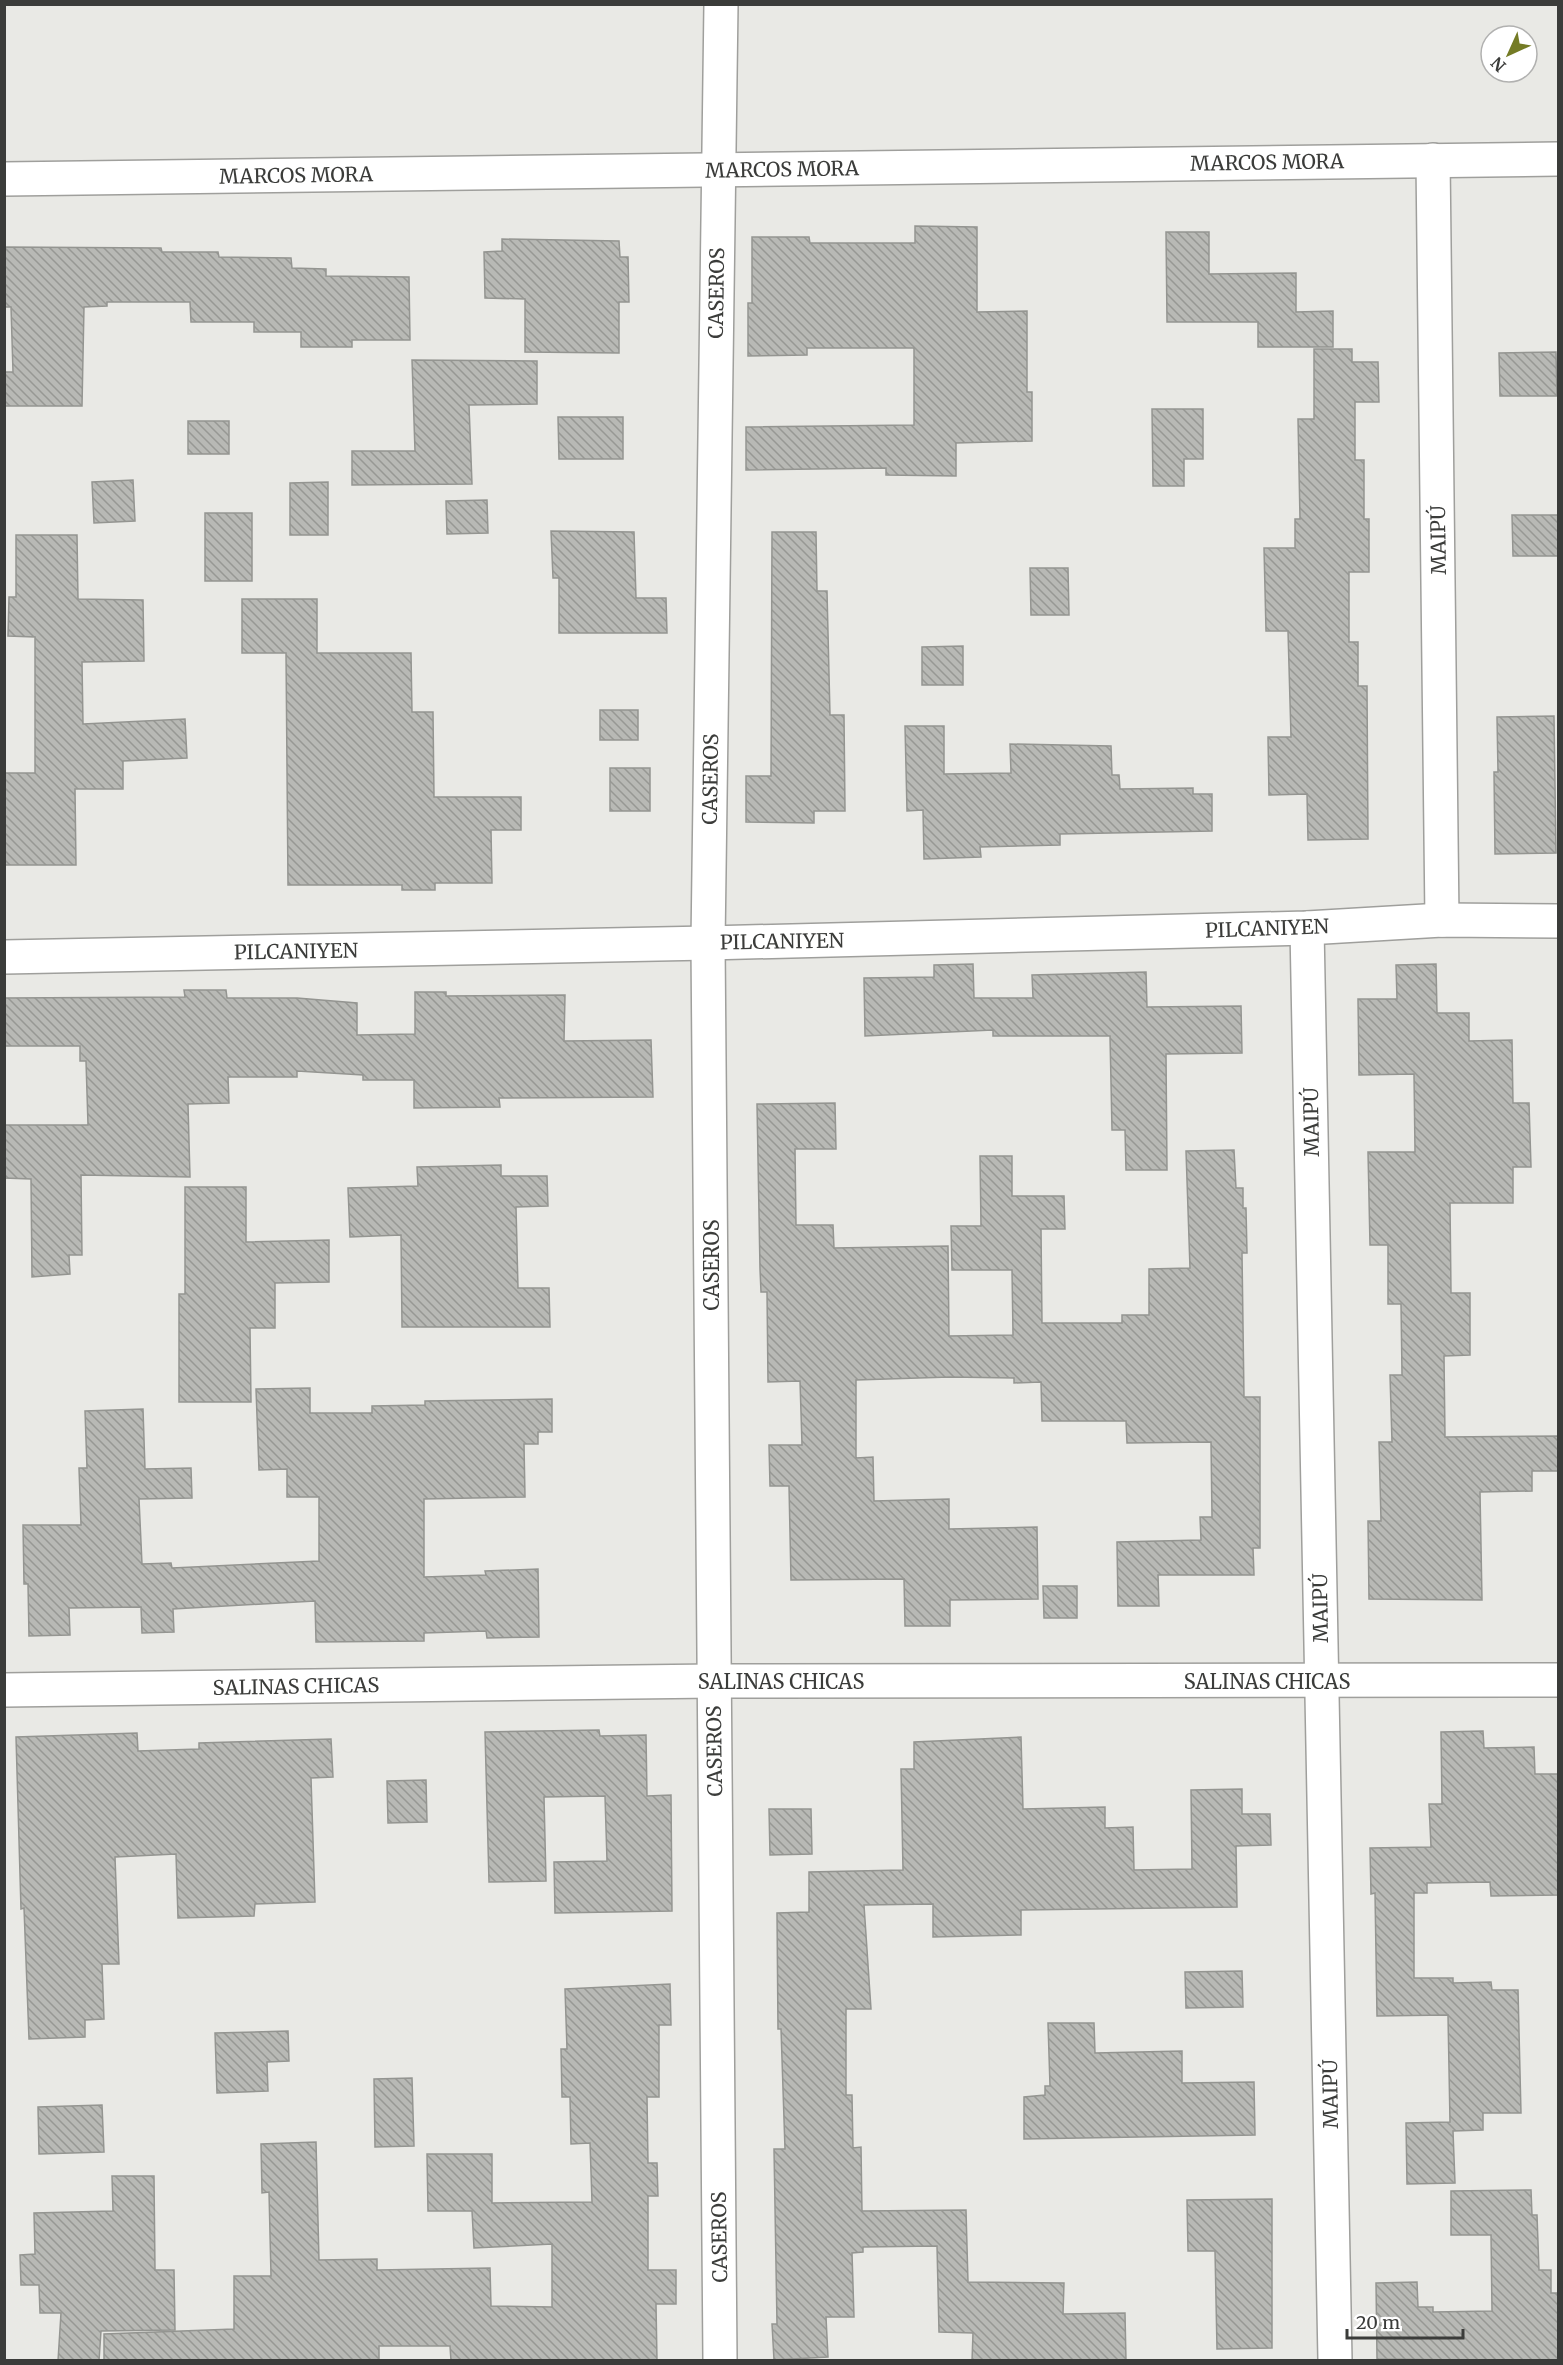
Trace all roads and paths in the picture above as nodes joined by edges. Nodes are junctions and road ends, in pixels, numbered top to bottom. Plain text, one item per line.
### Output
1 (721, 4) edge
2 (1558, 159) edge
3 (1433, 160) junction
4 (718, 170) junction
5 (4, 178) edge
6 (1442, 920) junction
7 (1558, 921) edge
8 (1307, 928) junction
9 (708, 943) junction
10 (4, 957) edge
11 (1558, 1680) edge
12 (714, 1681) junction
13 (1322, 1681) junction
14 (4, 1690) edge
15 (720, 2361) edge
16 (1335, 2361) edge

1 - 4 street, CASEROS
2 - 3 street, MARCOS MORA
3 - 4 street, MARCOS MORA
3 - 6 street, MAIPÚ
4 - 5 street, MARCOS MORA
4 - 9 street, CASEROS
6 - 7 street, PILCANIYEN
6 - 8 street, PILCANIYEN
8 - 9 street, PILCANIYEN
8 - 13 street, MAIPÚ
9 - 10 street, PILCANIYEN
9 - 12 street, CASEROS
11 - 13 street, SALINAS CHICAS
12 - 13 street, SALINAS CHICAS
12 - 14 street, SALINAS CHICAS
12 - 15 street, CASEROS
13 - 16 street, MAIPÚ

